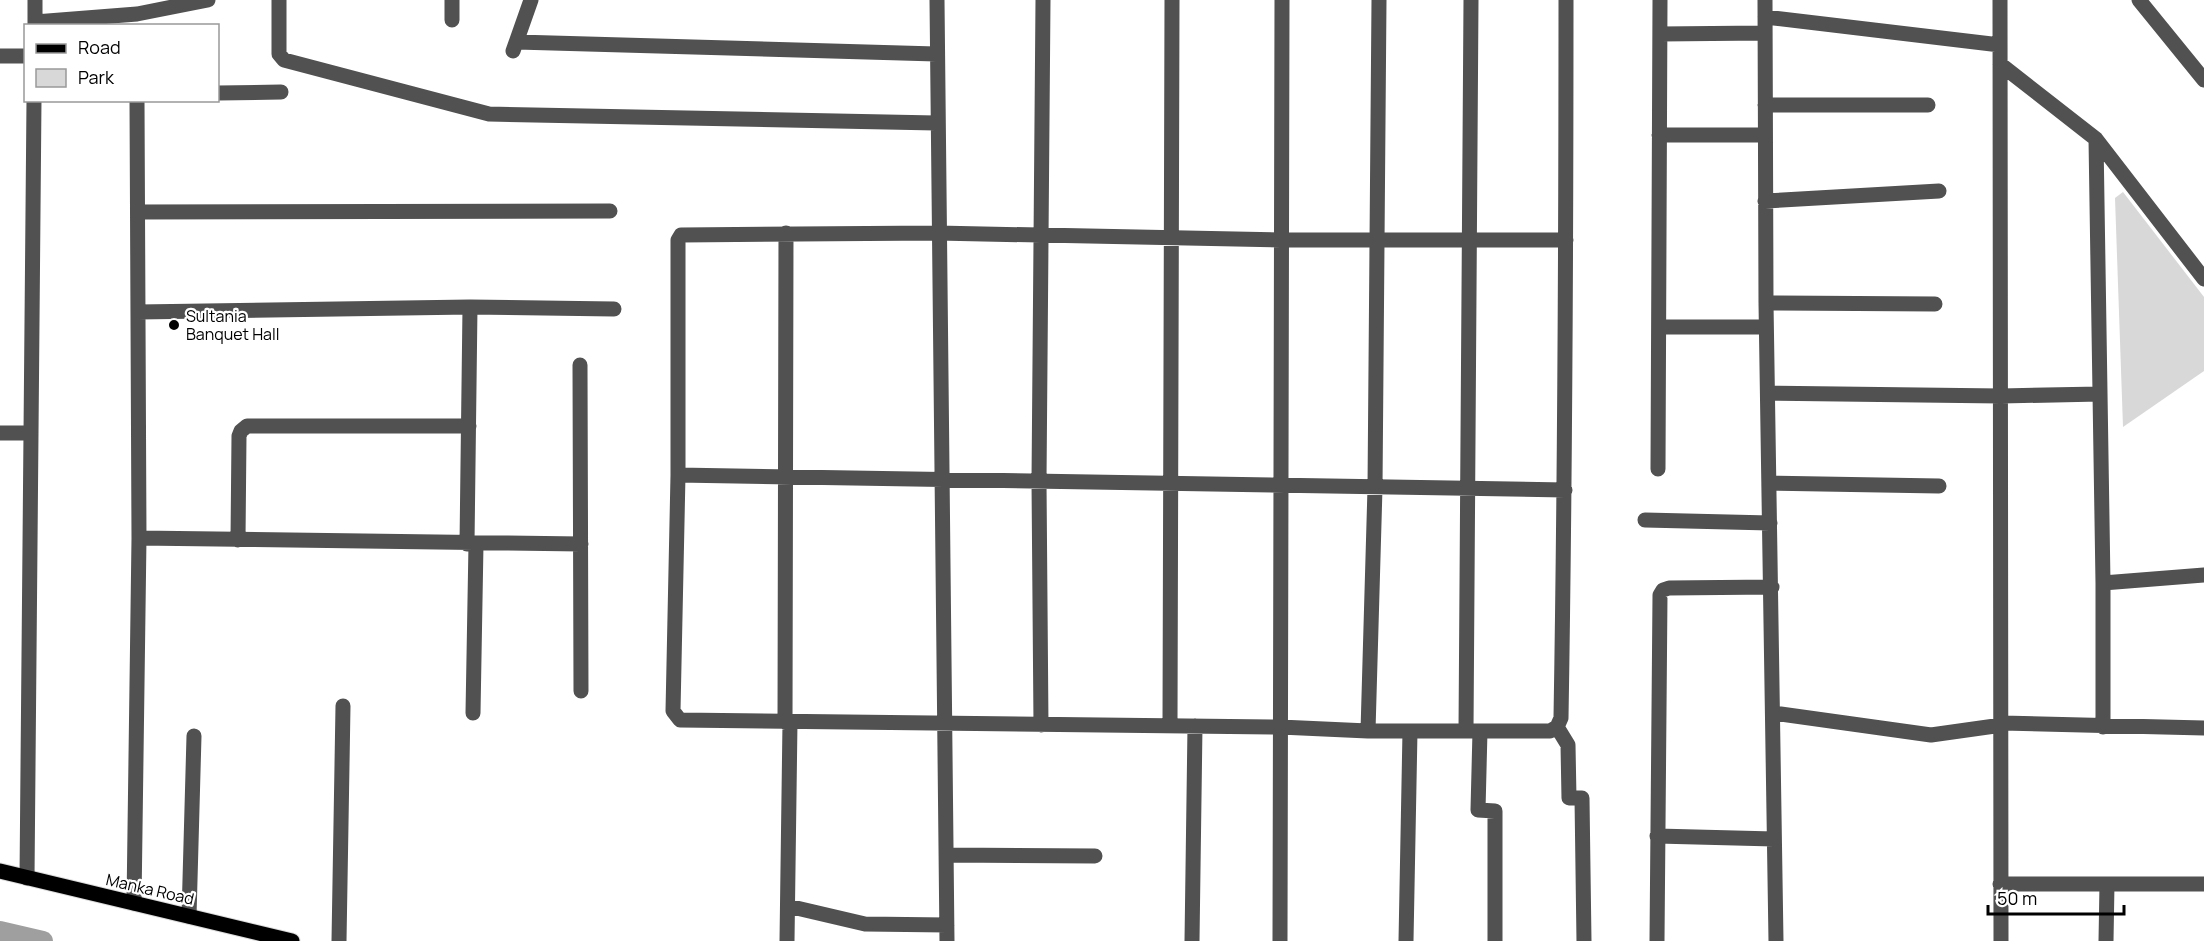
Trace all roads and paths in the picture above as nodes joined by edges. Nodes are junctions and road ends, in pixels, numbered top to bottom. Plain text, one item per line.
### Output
1 (35, 0) edge
2 (208, 0) edge
3 (279, 0) edge
4 (452, 0) edge
5 (531, 0) edge
6 (937, 0) edge
7 (1044, 0) edge
8 (1172, 0) edge
9 (1282, 0) edge
10 (1378, 0) edge
11 (1471, 0) edge
12 (1566, 0) edge
13 (1660, 0) edge
14 (1765, 0) edge
15 (2000, 0) edge
16 (2139, 0) edge
17 (1765, 17) junction
18 (137, 20) edge
19 (452, 20) dead end
20 (35, 24) edge
21 (1764, 33) junction
22 (1660, 34) junction
23 (2000, 45) junction
24 (936, 54) junction
25 (0, 56) edge
26 (24, 56) edge
27 (2000, 64) junction
28 (2204, 80) edge
29 (281, 92) dead end
30 (219, 93) edge
31 (34, 102) edge
32 (137, 102) edge
33 (1765, 105) junction
34 (1928, 105) dead end
35 (936, 123) junction
36 (1659, 135) junction
37 (1765, 135) junction
38 (2096, 139) junction
39 (1938, 191) dead end
40 (1765, 201) junction
41 (610, 211) dead end
42 (138, 212) junction
43 (786, 233) junction
44 (937, 233) junction
45 (1041, 236) junction
46 (1172, 238) junction
47 (1281, 240) junction
48 (1377, 240) junction
49 (1566, 240) junction
50 (1470, 241) junction
51 (2204, 279) edge
52 (1766, 303) junction
53 (1935, 304) dead end
54 (470, 308) junction
55 (614, 309) dead end
56 (138, 312) junction
57 (1660, 327) junction
58 (1766, 327) junction
59 (580, 365) dead end
60 (1768, 393) junction
61 (2100, 394) junction
62 (2001, 396) junction
63 (469, 426) junction
64 (31, 433) junction
65 (0, 434) edge
66 (1658, 469) dead end
67 (678, 475) junction
68 (785, 477) junction
69 (941, 479) junction
70 (1039, 481) junction
71 (1770, 483) junction
72 (1169, 484) junction
73 (1280, 486) junction
74 (1939, 486) dead end
75 (1375, 488) junction
76 (1467, 489) junction
77 (1565, 490) junction
78 (1645, 520) dead end
79 (1770, 523) junction
80 (139, 538) junction
81 (238, 540) junction
82 (471, 544) junction
83 (581, 544) junction
84 (2204, 575) edge
85 (2103, 584) junction
86 (1772, 587) junction
87 (581, 691) dead end
88 (343, 706) dead end
89 (473, 713) dead end
90 (1773, 713) junction
91 (788, 722) junction
92 (943, 723) junction
93 (2002, 724) junction
94 (1041, 725) junction
95 (1170, 726) junction
96 (1195, 726) junction
97 (1280, 727) junction
98 (1557, 727) junction
99 (2103, 727) junction
100 (2204, 728) edge
101 (1368, 731) junction
102 (1410, 731) junction
103 (1473, 731) junction
104 (194, 736) dead end
105 (1657, 836) junction
106 (1774, 839) junction
107 (947, 855) junction
108 (1095, 856) dead end
109 (0, 872) edge
110 (27, 878) junction
111 (2000, 884) junction
112 (2107, 884) junction
113 (2204, 884) edge
114 (134, 903) junction
115 (788, 906) junction
116 (189, 916) junction
117 (947, 925) junction
118 (292, 941) edge
119 (339, 941) edge
120 (787, 941) edge
121 (947, 941) edge
122 (1192, 941) edge
123 (1280, 941) edge
124 (1406, 941) edge
125 (1495, 941) edge
126 (1584, 941) edge
127 (1657, 941) edge
128 (1776, 941) edge
129 (2001, 941) edge
130 (2106, 941) edge

1 - 20 street
2 - 18 street
3 - 35 street
4 - 19 street
5 - 24 street
6 - 24 street
7 - 45 street
8 - 46 street
9 - 47 street
10 - 48 street
11 - 50 street
12 - 49 street
13 - 22 street
14 - 17 street
15 - 23 street
16 - 28 street
17 - 21 street
17 - 23 street
18 - 20 street
21 - 22 street
21 - 33 street
22 - 36 street
23 - 27 street
24 - 35 street
25 - 26 street
27 - 38 street
27 - 62 street
29 - 30 street
31 - 64 street
32 - 42 street
33 - 34 street
33 - 37 street
35 - 44 street
36 - 37 street
36 - 57 street
37 - 40 street
38 - 51 street
38 - 61 street
39 - 40 street
40 - 52 street
41 - 42 street
42 - 56 street
43 - 44 street
43 - 67 street
43 - 68 street
44 - 45 street
44 - 69 street
45 - 46 street
45 - 70 street
46 - 47 street
46 - 72 street
47 - 48 street
47 - 73 street
48 - 50 street
48 - 75 street
49 - 50 street
49 - 77 street
50 - 76 street
52 - 53 street
52 - 58 street
54 - 55 street
54 - 56 street
54 - 63 street
56 - 80 street
57 - 58 street
57 - 66 street
58 - 60 street
59 - 83 street
60 - 62 street
60 - 71 street
61 - 62 street
61 - 85 street
62 - 93 street
63 - 81 street
63 - 82 street
64 - 65 street
64 - 110 street
67 - 68 street
67 - 91 street
68 - 69 street
68 - 91 street
69 - 70 street
69 - 92 street
70 - 72 street
70 - 94 street
71 - 74 street
71 - 79 street
72 - 73 street
72 - 95 street
73 - 75 street
73 - 97 street
75 - 76 street
75 - 101 street
76 - 77 street
76 - 103 street
77 - 98 street
78 - 79 street
79 - 86 street
80 - 81 street
80 - 114 street
81 - 82 street
82 - 83 street
82 - 89 street
83 - 87 street
84 - 85 street
85 - 99 street
86 - 90 street
86 - 105 street
88 - 119 street
90 - 93 street
90 - 106 street
91 - 92 street
91 - 115 street
92 - 94 street
92 - 107 street
93 - 99 street
93 - 111 street
94 - 95 street
95 - 96 street
96 - 97 street
96 - 122 street
97 - 101 street
97 - 123 street
98 - 103 street
98 - 126 street
99 - 100 street
101 - 102 street
102 - 103 street
102 - 124 street
103 - 125 street
104 - 116 street
105 - 106 street
105 - 127 street
106 - 128 street
107 - 108 street
107 - 117 street
109 - 110 main road, Manka Road
110 - 114 main road, Manka Road
111 - 112 street
111 - 129 street
112 - 113 street
112 - 130 street
114 - 116 main road, Manka Road
115 - 117 street
115 - 120 street
116 - 118 main road, Manka Road
117 - 121 street

